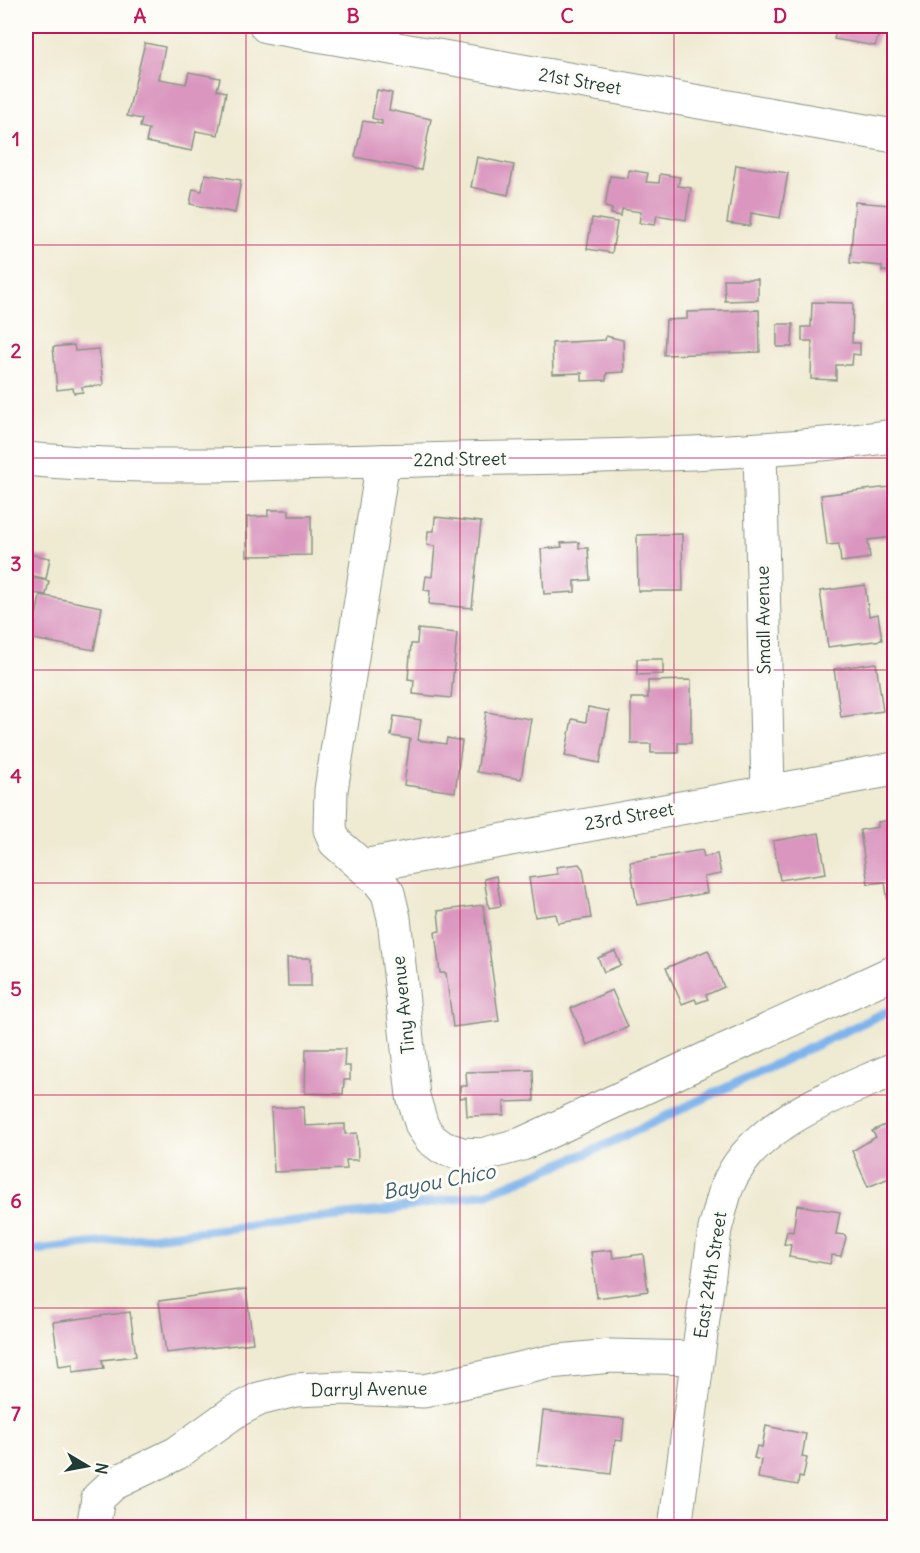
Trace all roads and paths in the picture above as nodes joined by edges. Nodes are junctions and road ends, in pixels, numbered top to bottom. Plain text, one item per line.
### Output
1 (266, 26) edge
2 (894, 136) edge
3 (894, 436) edge
4 (760, 450) junction
5 (26, 459) edge
6 (383, 460) junction
7 (894, 769) edge
8 (768, 790) junction
9 (363, 866) junction
10 (894, 972) edge
11 (894, 1069) edge
12 (697, 1358) junction
13 (93, 1527) edge
14 (675, 1527) edge

1 - 2 street, 21st Street
3 - 4 street, 22nd Street
4 - 6 street, 22nd Street
4 - 8 street, Small Avenue
5 - 6 street, 22nd Street
6 - 9 street, Tiny Avenue
7 - 8 street, 23rd Street
8 - 9 street, 23rd Street
9 - 10 street, Tiny Avenue
11 - 12 street, East 24th Street
12 - 13 street, Darryl Avenue
12 - 14 street, East 24th Street

